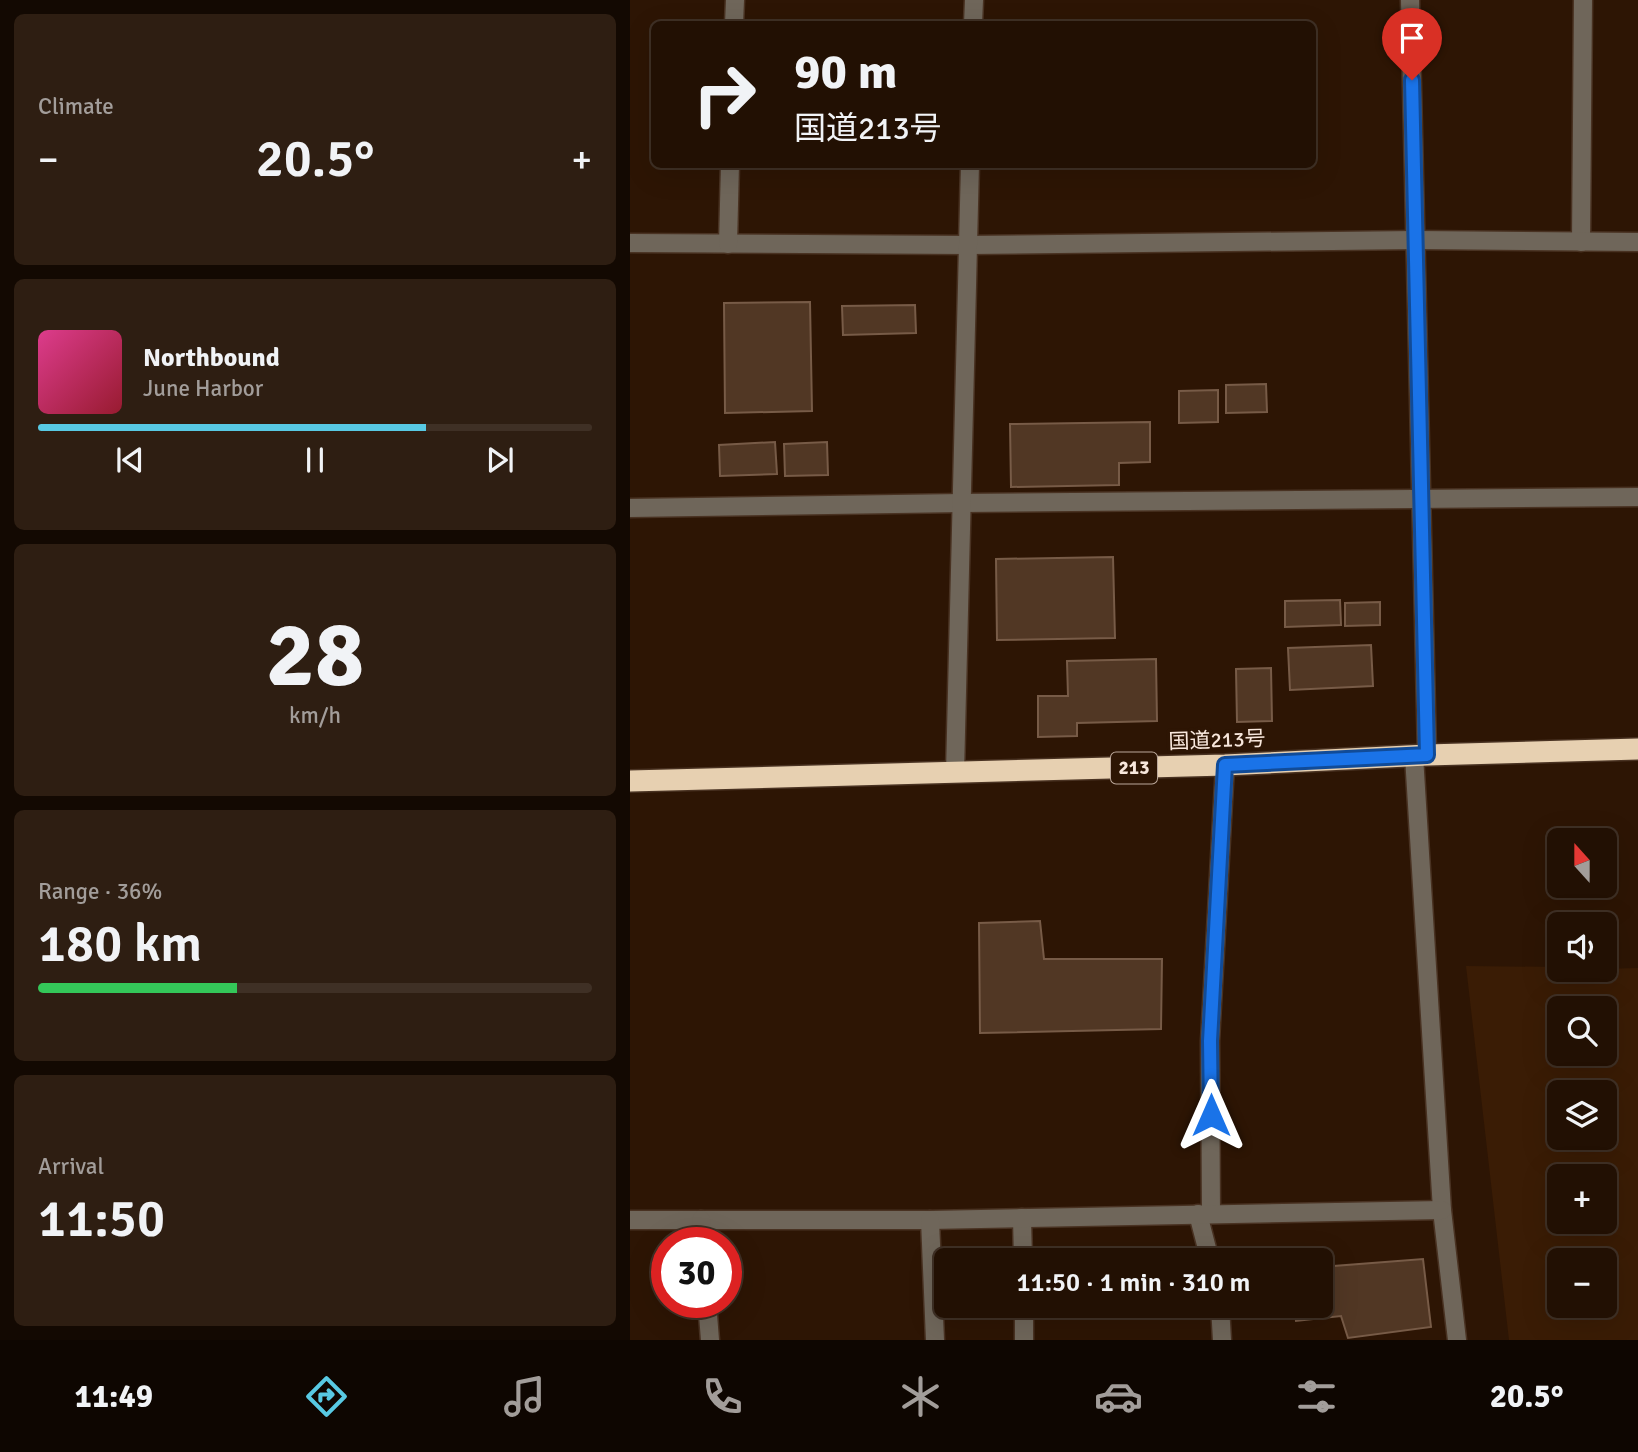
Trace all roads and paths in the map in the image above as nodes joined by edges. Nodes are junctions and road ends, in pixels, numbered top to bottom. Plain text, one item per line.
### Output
1 (735, 0) edge
2 (974, 0) edge
3 (1410, 0) edge
4 (1583, 0) edge
5 (734, 21) edge
6 (973, 21) edge
7 (730, 168) edge
8 (970, 168) edge
9 (1416, 240) junction
10 (1581, 242) junction
11 (630, 243) edge
12 (1638, 243) edge
13 (728, 244) junction
14 (969, 245) junction
15 (1638, 497) edge
16 (1421, 500) junction
17 (962, 503) junction
18 (630, 508) edge
19 (1638, 749) edge
20 (1420, 756) junction
21 (1225, 765) junction
22 (955, 773) junction
23 (630, 781) edge
24 (1442, 1210) junction
25 (1205, 1214) junction
26 (1022, 1218) junction
27 (630, 1220) edge
28 (701, 1220) junction
29 (930, 1220) junction
30 (702, 1227) edge
31 (1023, 1248) edge
32 (1209, 1248) edge
33 (708, 1318) edge
34 (1024, 1318) edge
35 (1221, 1318) edge
36 (710, 1340) edge
37 (935, 1340) edge
38 (1024, 1340) edge
39 (1222, 1340) edge
40 (1457, 1340) edge

1 - 5 street
2 - 6 street
3 - 9 street
4 - 10 street
7 - 13 street
8 - 14 street
9 - 10 street
9 - 14 street
9 - 16 street
10 - 12 street
11 - 13 street
13 - 14 street
14 - 17 street
15 - 16 street
16 - 17 street
16 - 20 street
17 - 18 street
17 - 22 street
19 - 20 highway, 国道213号 / 213
20 - 21 highway, 国道213号 / 213
20 - 24 street
21 - 22 highway, 国道213号 / 213
21 - 25 street
22 - 23 highway, 国道213号 / 213
24 - 25 street
24 - 40 street
25 - 26 street
25 - 32 street
26 - 29 street
26 - 31 street
27 - 28 street
28 - 29 street
28 - 30 street
29 - 37 street
33 - 36 street
34 - 38 street
35 - 39 street

